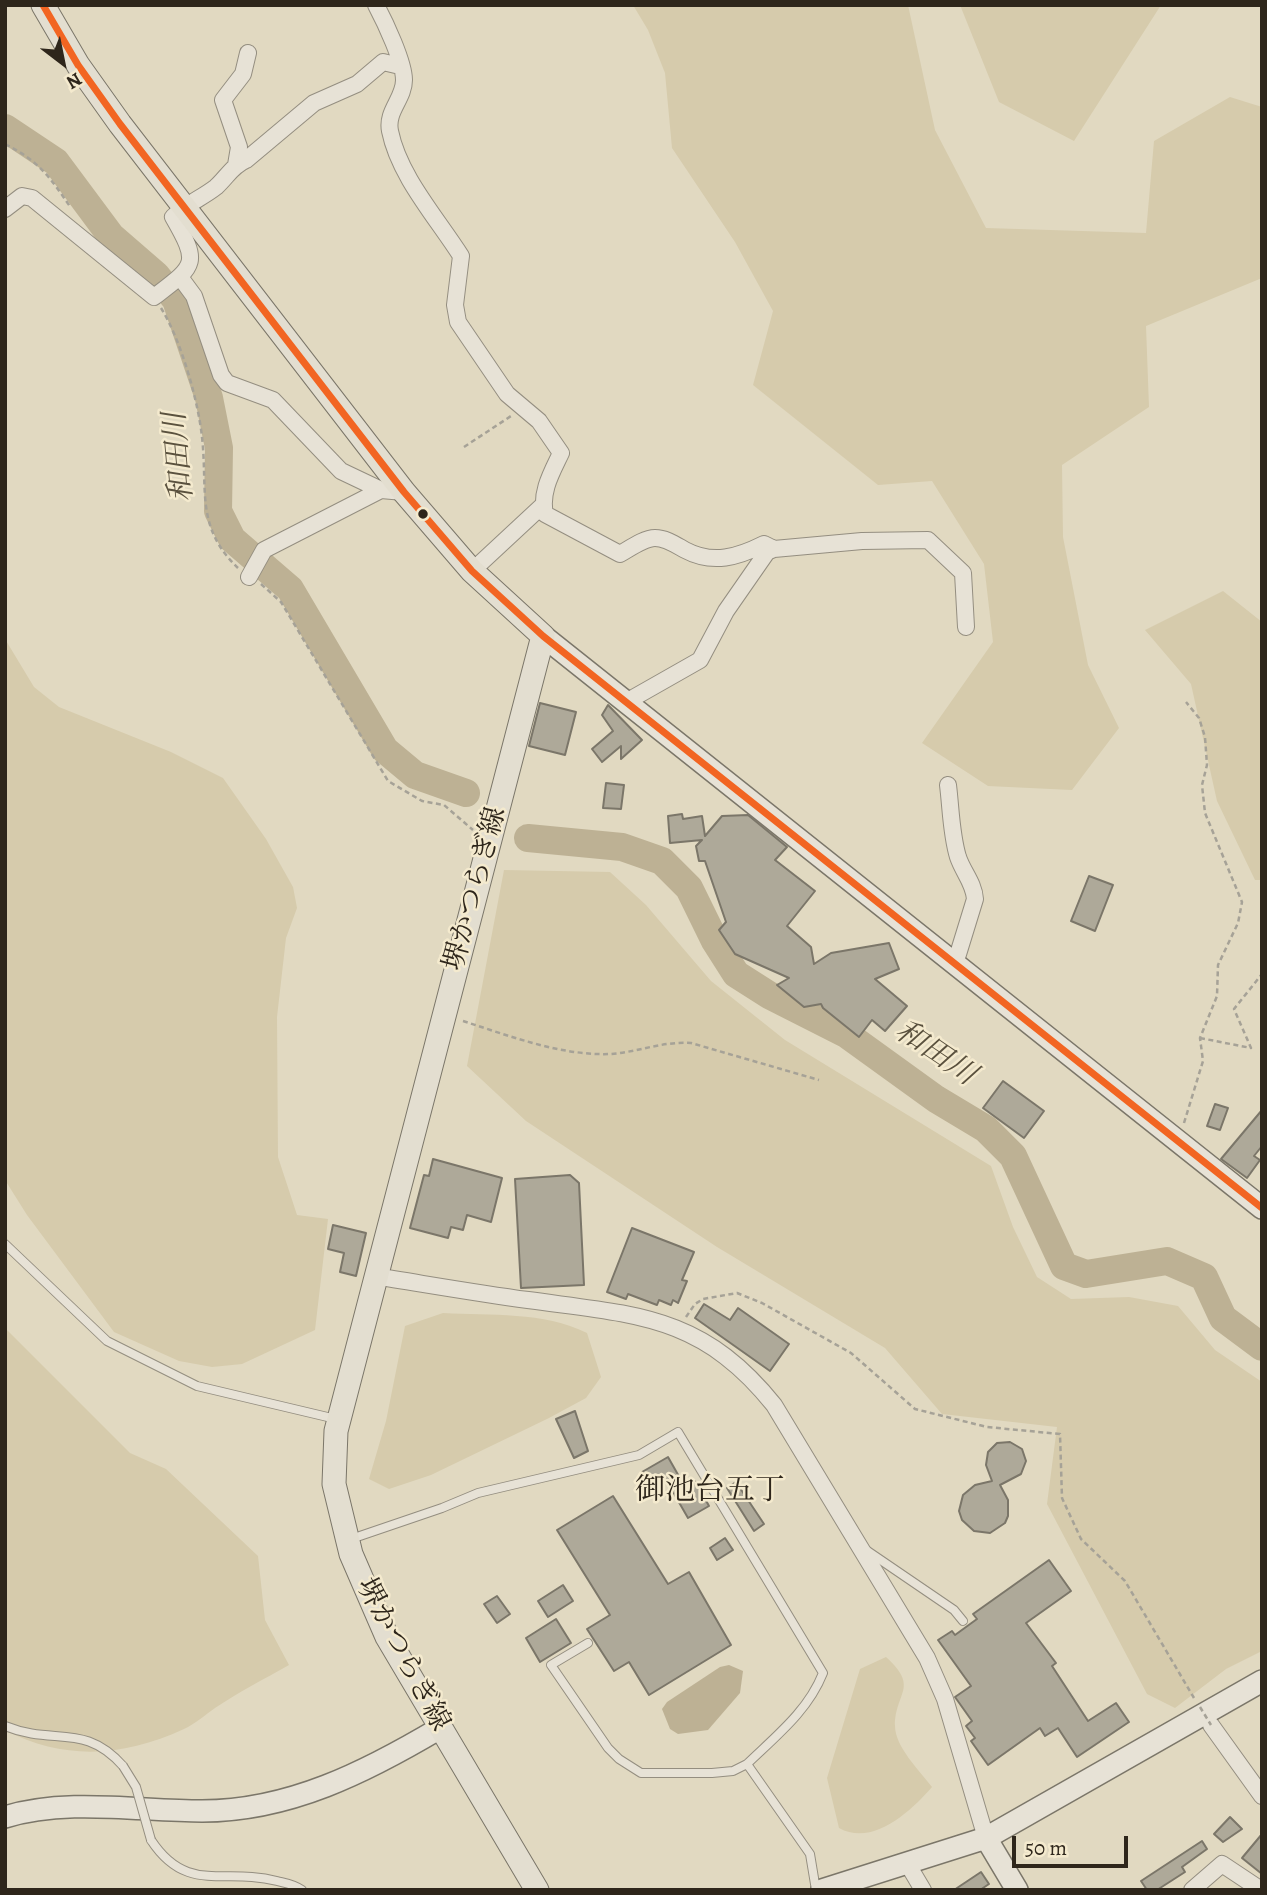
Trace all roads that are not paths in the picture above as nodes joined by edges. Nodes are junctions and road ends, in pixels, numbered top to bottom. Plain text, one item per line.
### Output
1 (43, 5) edge
2 (376, 5) edge
3 (248, 52) dead end
4 (400, 66) junction
5 (236, 164) junction
6 (183, 207) junction
7 (5, 209) edge
8 (180, 277) junction
9 (381, 490) junction
10 (404, 492) junction
11 (543, 505) junction
12 (775, 549) junction
13 (472, 571) junction
14 (249, 577) road end
15 (966, 627) dead end
16 (543, 636) junction
17 (626, 702) junction
18 (948, 785) dead end
19 (956, 964) junction
20 (1262, 1208) edge
21 (5, 1244) edge
22 (374, 1276) junction
23 (339, 1420) junction
24 (347, 1540) junction
25 (860, 1546) junction
26 (963, 1620) dead end
27 (589, 1643) dead end
28 (1262, 1681) edge
29 (1211, 1725) road end
30 (5, 1726) edge
31 (440, 1728) junction
32 (747, 1764) junction
33 (1262, 1796) edge
34 (5, 1817) edge
35 (986, 1838) junction
36 (907, 1863) junction
37 (302, 1890) edge
38 (537, 1890) edge
39 (816, 1890) edge
40 (822, 1890) edge
41 (923, 1890) edge
42 (1017, 1890) edge
43 (1192, 1890) edge
44 (1261, 1890) edge

1 - 6 main road
2 - 4 street
3 - 5 street
4 - 5 street
4 - 11 street
5 - 6 street
6 - 8 street
6 - 10 main road
7 - 8 street
8 - 9 street
9 - 10 street
9 - 14 street
10 - 13 main road
11 - 12 street
11 - 13 street
12 - 15 street
12 - 17 street
13 - 16 main road
16 - 17 street
16 - 22 main road, 堺かつらぎ線
17 - 19 street
18 - 19 street
19 - 20 street
21 - 23 lane
22 - 23 main road, 堺かつらぎ線
22 - 25 street
23 - 24 main road, 堺かつらぎ線
24 - 31 main road, 堺かつらぎ線
24 - 32 lane
25 - 26 lane
25 - 35 street
27 - 32 lane
28 - 35 street
29 - 33 street
30 - 37 lane, bridge
31 - 34 street
31 - 38 main road, 堺かつらぎ線
32 - 39 lane
35 - 36 street
35 - 42 street
36 - 40 street
36 - 41 street
43 - 44 street

